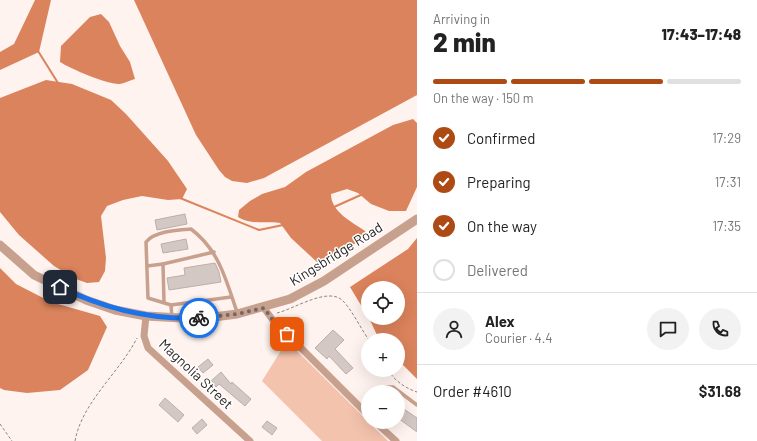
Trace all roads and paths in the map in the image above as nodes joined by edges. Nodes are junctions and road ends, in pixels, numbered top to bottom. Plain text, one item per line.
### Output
1 (417, 219) edge
2 (0, 245) edge
3 (214, 252) junction
4 (163, 264) junction
5 (147, 266) junction
6 (231, 297) junction
7 (164, 302) junction
8 (170, 305) junction
9 (264, 308) junction
10 (274, 313) dead end
11 (237, 314) junction
12 (146, 316) junction
13 (172, 319) junction
14 (363, 333) edge
15 (137, 337) dead end
16 (138, 343) dead end
17 (133, 344) junction
18 (394, 377) edge
19 (417, 392) edge
20 (405, 396) edge
21 (417, 405) edge
22 (361, 409) edge
23 (0, 424) edge
24 (383, 429) edge
25 (12, 441) edge
26 (75, 441) edge
27 (250, 441) edge
28 (396, 441) edge

1 - 9 street, Kingsbridge Road
2 - 12 street, Kingsbridge Road
3 - 4 lane
3 - 5 lane
3 - 6 lane
4 - 5 lane
4 - 7 lane
5 - 7 lane
6 - 8 lane
6 - 11 lane
7 - 8 lane
8 - 13 lane
9 - 11 street, Kingsbridge Road
9 - 22 street
10 - 14 path
11 - 13 street, Kingsbridge Road
12 - 13 street, Kingsbridge Road
12 - 27 street, Magnolia Street
15 - 17 path
16 - 17 path
17 - 26 path
18 - 19 path
20 - 21 lane
23 - 25 path
24 - 28 street

